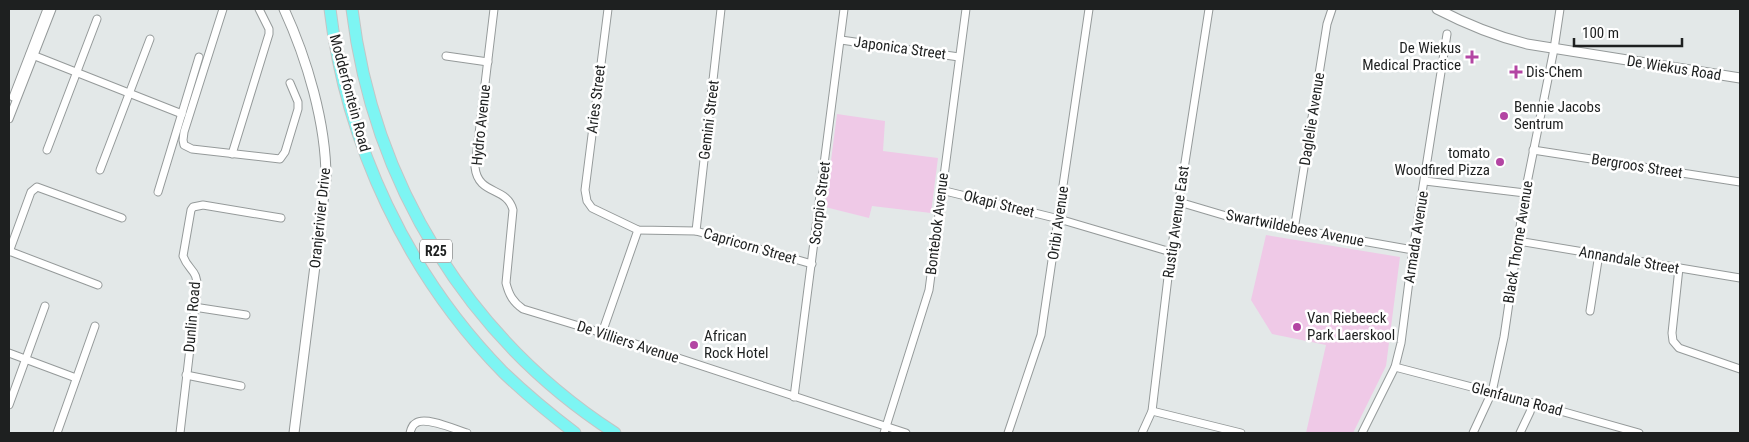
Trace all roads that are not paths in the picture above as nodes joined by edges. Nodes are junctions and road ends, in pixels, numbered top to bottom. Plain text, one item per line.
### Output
1 (47, 9) edge
2 (52, 9) edge
3 (223, 9) edge
4 (259, 9) edge
5 (284, 9) edge
6 (330, 9) edge
7 (352, 9) edge
8 (494, 9) edge
9 (608, 9) edge
10 (721, 9) edge
11 (844, 9) edge
12 (966, 9) edge
13 (1089, 9) edge
14 (1209, 9) edge
15 (1332, 9) edge
16 (1437, 9) edge
17 (1560, 9) edge
18 (97, 19) dead end
19 (1446, 34) dead end
20 (150, 38) dead end
21 (841, 40) junction
22 (1554, 48) junction
23 (32, 55) junction
24 (446, 56) dead end
25 (199, 57) dead end
26 (959, 57) junction
27 (488, 62) junction
28 (77, 72) junction
29 (1740, 78) edge
30 (290, 82) dead end
31 (129, 92) junction
32 (9, 109) edge
33 (182, 114) junction
34 (9, 119) edge
35 (47, 150) dead end
36 (1533, 150) junction
37 (232, 154) junction
38 (100, 170) dead end
39 (1424, 181) junction
40 (1740, 182) edge
41 (585, 190) joint
42 (941, 190) junction
43 (158, 192) dead end
44 (1525, 194) junction
45 (1178, 202) junction
46 (122, 218) dead end
47 (281, 218) dead end
48 (1059, 219) junction
49 (638, 230) junction
50 (1294, 230) junction
51 (696, 231) junction
52 (1518, 241) junction
53 (1413, 250) junction
54 (9, 251) edge
55 (1171, 252) junction
56 (1599, 254) junction
57 (812, 264) junction
58 (1679, 268) junction
59 (1740, 278) edge
60 (506, 283) joint
61 (98, 285) dead end
62 (45, 306) dead end
63 (194, 307) junction
64 (1590, 311) dead end
65 (246, 315) dead end
66 (95, 326) dead end
67 (602, 333) junction
68 (9, 353) edge
69 (25, 359) junction
70 (1395, 367) junction
71 (1740, 369) edge
72 (186, 375) junction
73 (76, 378) junction
74 (242, 386) dead end
75 (1492, 392) junction
76 (794, 397) junction
77 (1533, 403) junction
78 (9, 405) edge
79 (1152, 411) junction
80 (885, 430) edge
81 (1629, 432) edge
82 (57, 433) edge
83 (180, 433) edge
84 (294, 433) edge
85 (410, 433) edge
86 (468, 433) edge
87 (575, 433) edge
88 (616, 433) edge
89 (906, 433) edge
90 (1008, 433) edge
91 (1142, 433) edge
92 (1241, 433) edge
93 (1362, 433) edge
94 (1473, 433) edge
95 (1520, 433) edge
96 (1639, 433) edge

1 - 23 street
2 - 23 street
3 - 37 street
4 - 37 street
5 - 84 street, Oranjerivier Drive
6 - 87 main road, Modderfontein Road / R25
7 - 88 main road, Modderfontein Road / R25
8 - 27 street, Hydro Avenue
9 - 41 street, Aries Street
10 - 51 street, Gemini Street
11 - 21 street, Scorpio Street
12 - 26 street, Bontebok Avenue
13 - 48 street, Oribi Avenue
14 - 45 street, Rustig Avenue East
15 - 50 street, Daglelie Avenue
16 - 22 street, De Wiekus Road
17 - 22 street, Black Thorne Avenue
18 - 28 street
19 - 39 street, Armada Avenue
20 - 31 street
21 - 26 street, Japonica Street
21 - 57 street, Scorpio Street
22 - 29 street, De Wiekus Road
22 - 36 street, Black Thorne Avenue
23 - 28 street
23 - 32 street
23 - 34 street
24 - 27 street
25 - 33 street
26 - 42 street, Bontebok Avenue
27 - 60 street, Hydro Avenue
28 - 31 street
28 - 35 street
30 - 37 street
31 - 33 street
31 - 38 street
33 - 43 street
36 - 40 street, Bergroos Street
36 - 44 street, Black Thorne Avenue
39 - 44 street
39 - 53 street, Armada Avenue
41 - 49 street, Capricorn Street
42 - 48 street, Okapi Street
42 - 80 street, Bontebok Avenue
44 - 52 street, Black Thorne Avenue
45 - 50 street, Swartwildebees Avenue
45 - 55 street, Rustig Avenue East
46 - 54 street
47 - 63 street, Dunlin Road
48 - 55 street, Okapi Street
48 - 90 street, Oribi Avenue
49 - 51 street, Capricorn Street
49 - 67 street
50 - 53 street, Swartwildebees Avenue
51 - 57 street, Capricorn Street
52 - 56 street, Annandale Street
52 - 75 street, Black Thorne Avenue
53 - 70 street, Armada Avenue
54 - 61 street
55 - 79 street, Rustig Avenue East
56 - 58 street, Annandale Street
56 - 64 street
57 - 76 street, Scorpio Street
58 - 59 street, Annandale Street
58 - 71 street
60 - 67 street, De Villiers Avenue
62 - 69 street
63 - 65 street
63 - 72 street, Dunlin Road
66 - 73 street
67 - 76 street, De Villiers Avenue
68 - 69 street
69 - 73 street
69 - 78 street
70 - 75 street, Glenfauna Road
70 - 93 street, Armada Avenue
72 - 74 street
72 - 83 street, Dunlin Road
73 - 82 street
75 - 77 street, Glenfauna Road
75 - 94 street, Black Thorne Avenue
76 - 80 street, De Villiers Avenue
77 - 81 street, Glenfauna Road
77 - 95 street
79 - 91 street, Rustig Avenue East
79 - 92 street
80 - 89 street, De Villiers Avenue
81 - 96 street, Glenfauna Road
85 - 86 street

